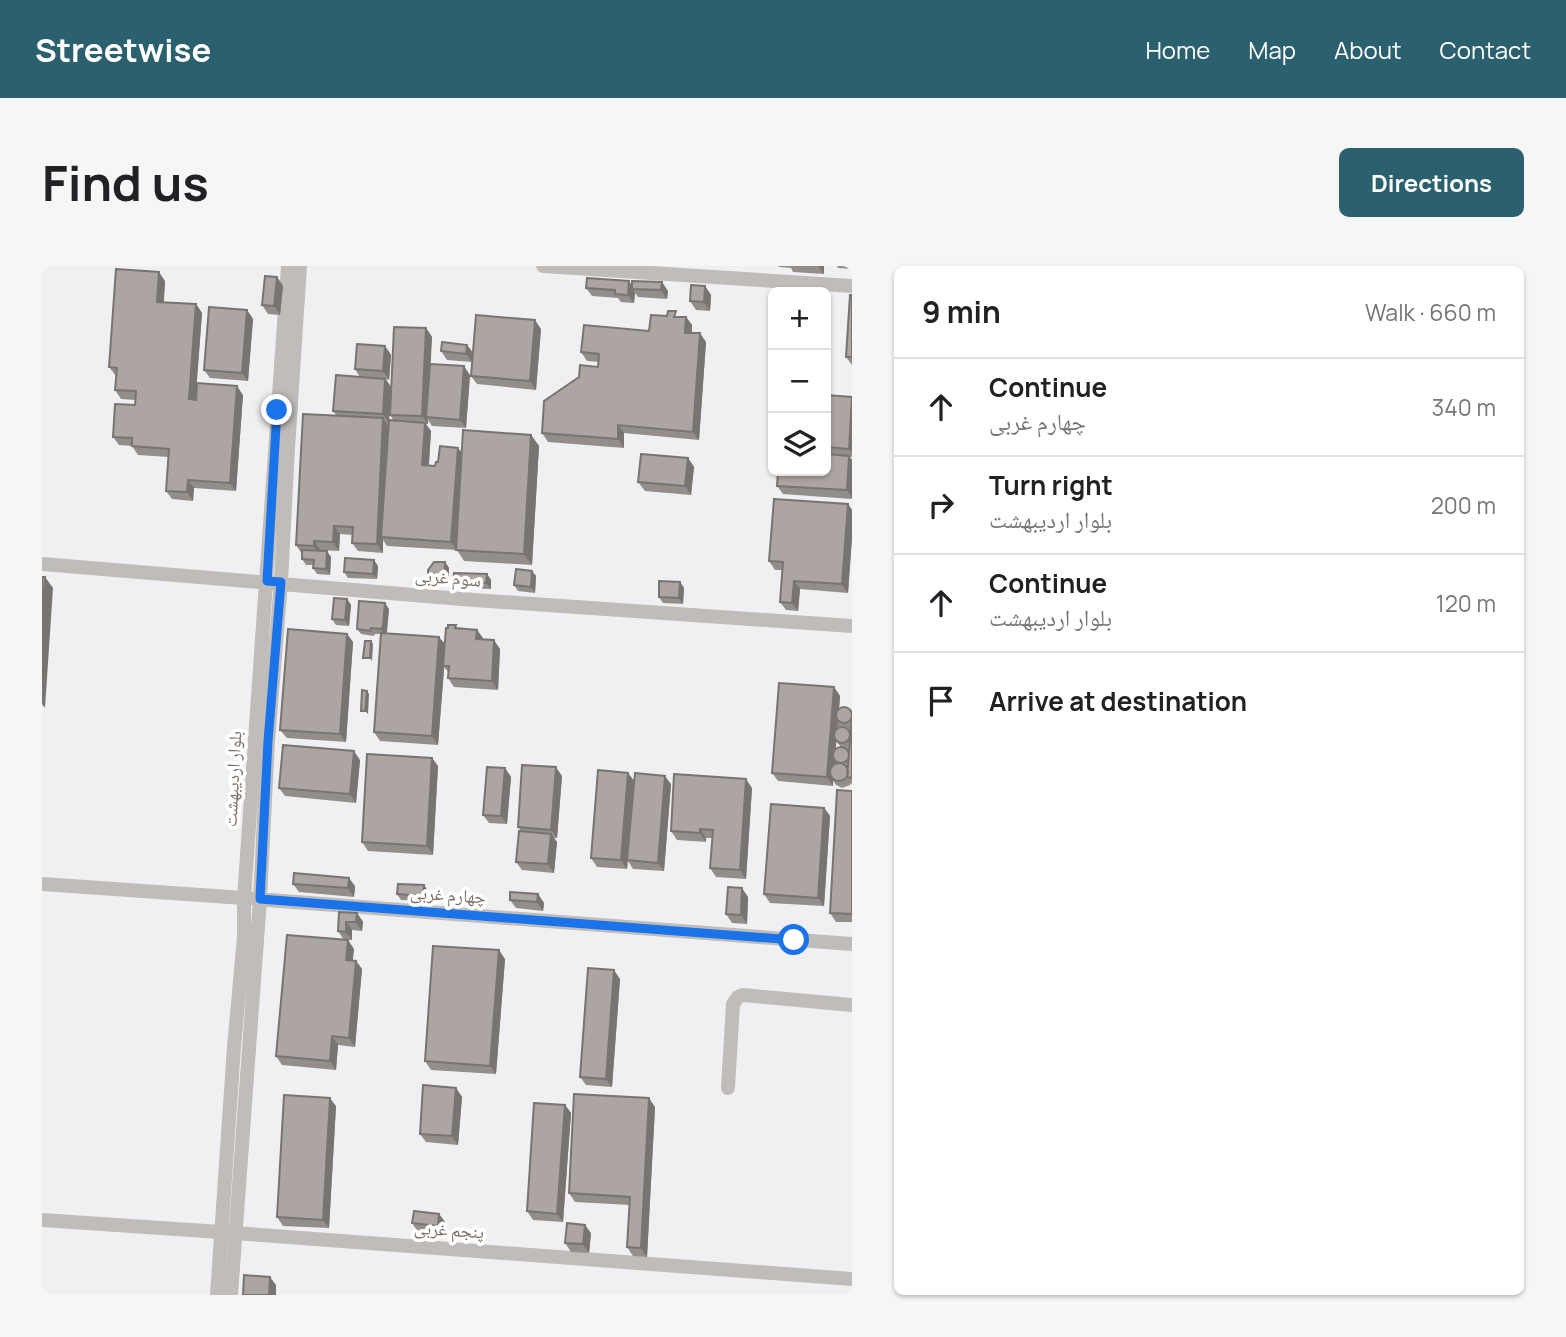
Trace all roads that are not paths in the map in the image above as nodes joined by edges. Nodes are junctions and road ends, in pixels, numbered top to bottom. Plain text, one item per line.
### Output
1 (288, 266) edge
2 (300, 266) edge
3 (542, 266) edge
4 (852, 286) edge
5 (42, 564) edge
6 (274, 582) junction
7 (852, 626) edge
8 (42, 884) edge
9 (244, 898) junction
10 (260, 899) junction
11 (852, 944) edge
12 (852, 1005) edge
13 (728, 1088) dead end
14 (42, 1220) edge
15 (228, 1232) junction
16 (852, 1279) edge
17 (217, 1295) edge
18 (231, 1295) edge

1 - 6 street, بلوار اردیبهشت
2 - 6 street, بلوار اردیبهشت
3 - 4 street
5 - 6 street, سوم غربی
6 - 7 street, سوم غربی
6 - 9 street, بلوار اردیبهشت
6 - 10 street, بلوار اردیبهشت
8 - 9 street, چهارم غربی
9 - 10 street, چهارم غربی
9 - 15 street, بلوار اردیبهشت
10 - 11 street, چهارم غربی
10 - 15 street, بلوار اردیبهشت
12 - 13 street
14 - 15 street, پنجم غربی
15 - 16 street, پنجم غربی
15 - 17 street, بلوار اردیبهشت
15 - 18 street, بلوار اردیبهشت

